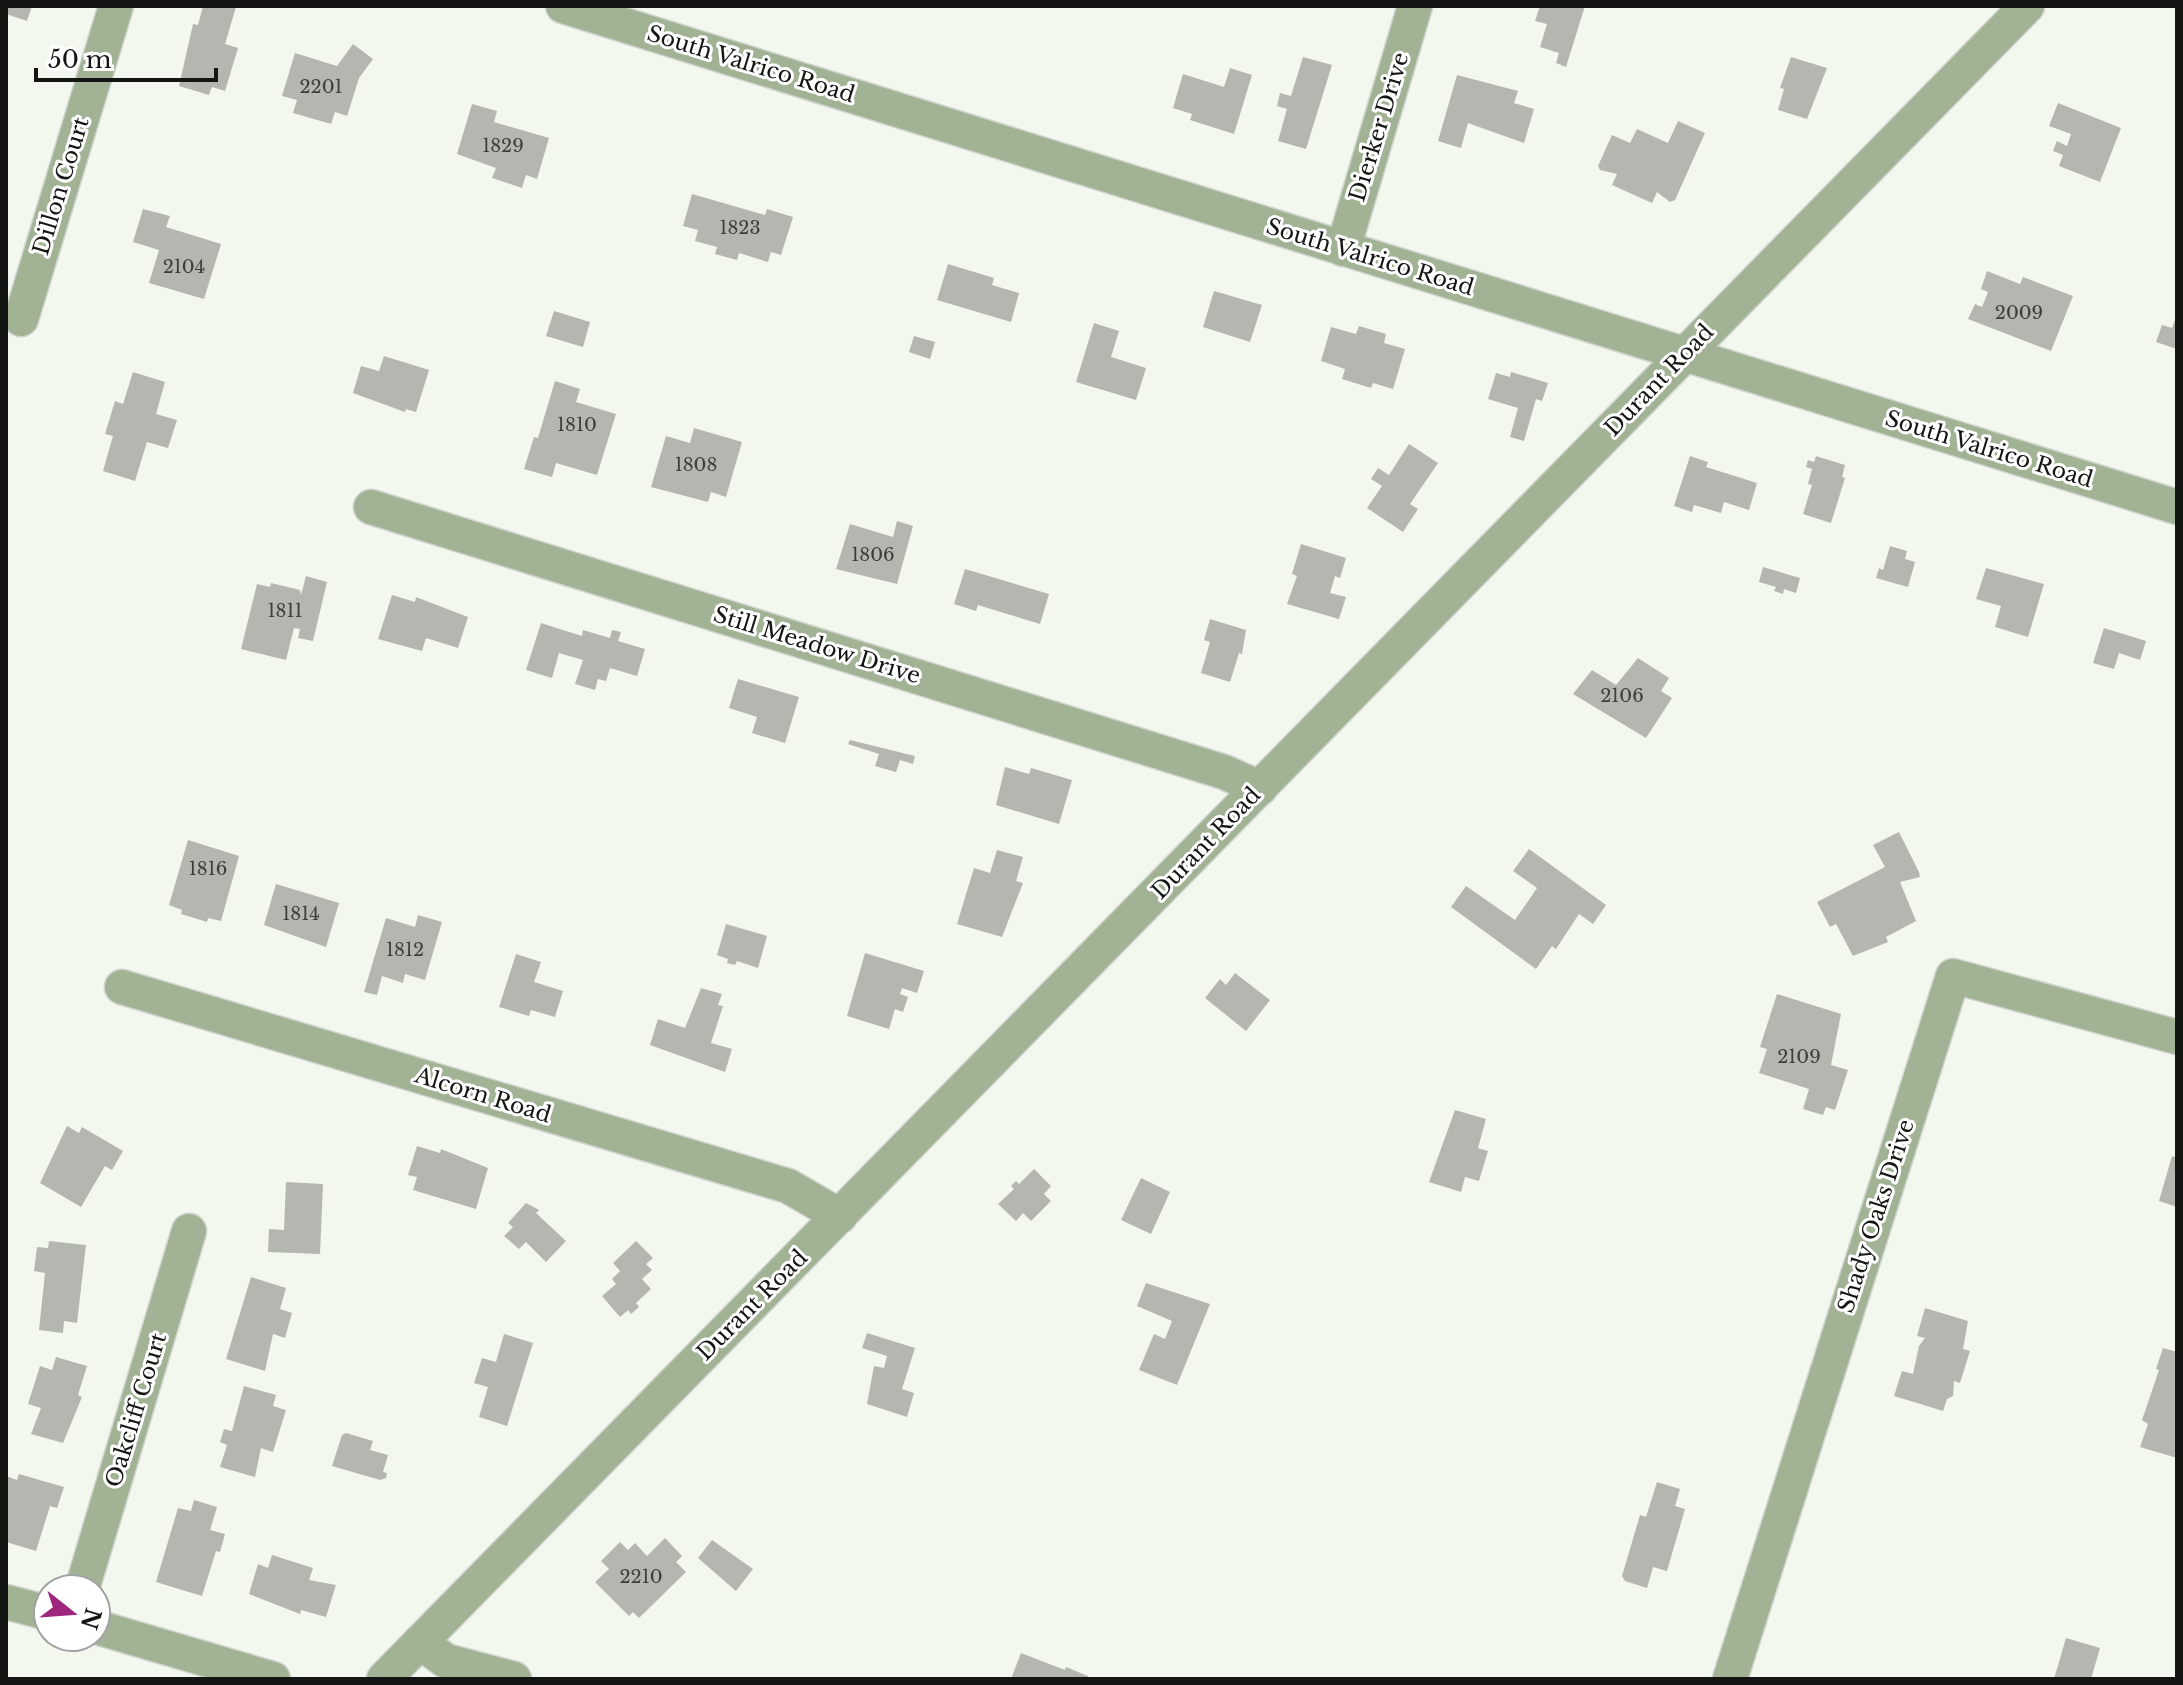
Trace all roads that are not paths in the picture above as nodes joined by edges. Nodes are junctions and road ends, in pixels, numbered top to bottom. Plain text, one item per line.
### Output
1 (116, 6) edge
2 (563, 6) edge
3 (1415, 6) edge
4 (2027, 6) edge
5 (1343, 249) junction
6 (21, 319) dead end
7 (1684, 355) junction
8 (371, 507) dead end
9 (2177, 507) edge
10 (1260, 788) junction
11 (122, 987) dead end
12 (2177, 1037) edge
13 (840, 1216) junction
14 (189, 1231) dead end
15 (87, 1573) edge
16 (6, 1602) edge
17 (32, 1609) edge
18 (112, 1632) edge
19 (420, 1642) junction
20 (273, 1679) edge
21 (384, 1679) edge
22 (514, 1679) edge
23 (1730, 1679) edge

1 - 6 street, Dillon Court
2 - 5 street, South Valrico Road
3 - 5 street, Dierker Drive
4 - 7 street, Durant Road
5 - 7 street, South Valrico Road
7 - 9 street, South Valrico Road
7 - 10 street, Durant Road
8 - 10 street, Still Meadow Drive
10 - 13 street, Durant Road
11 - 13 street, Alcorn Road
12 - 23 street, Shady Oaks Drive
13 - 19 street, Durant Road
14 - 15 street, Oakcliff Court
16 - 17 street
18 - 20 street
19 - 21 street, Durant Road
19 - 22 street

